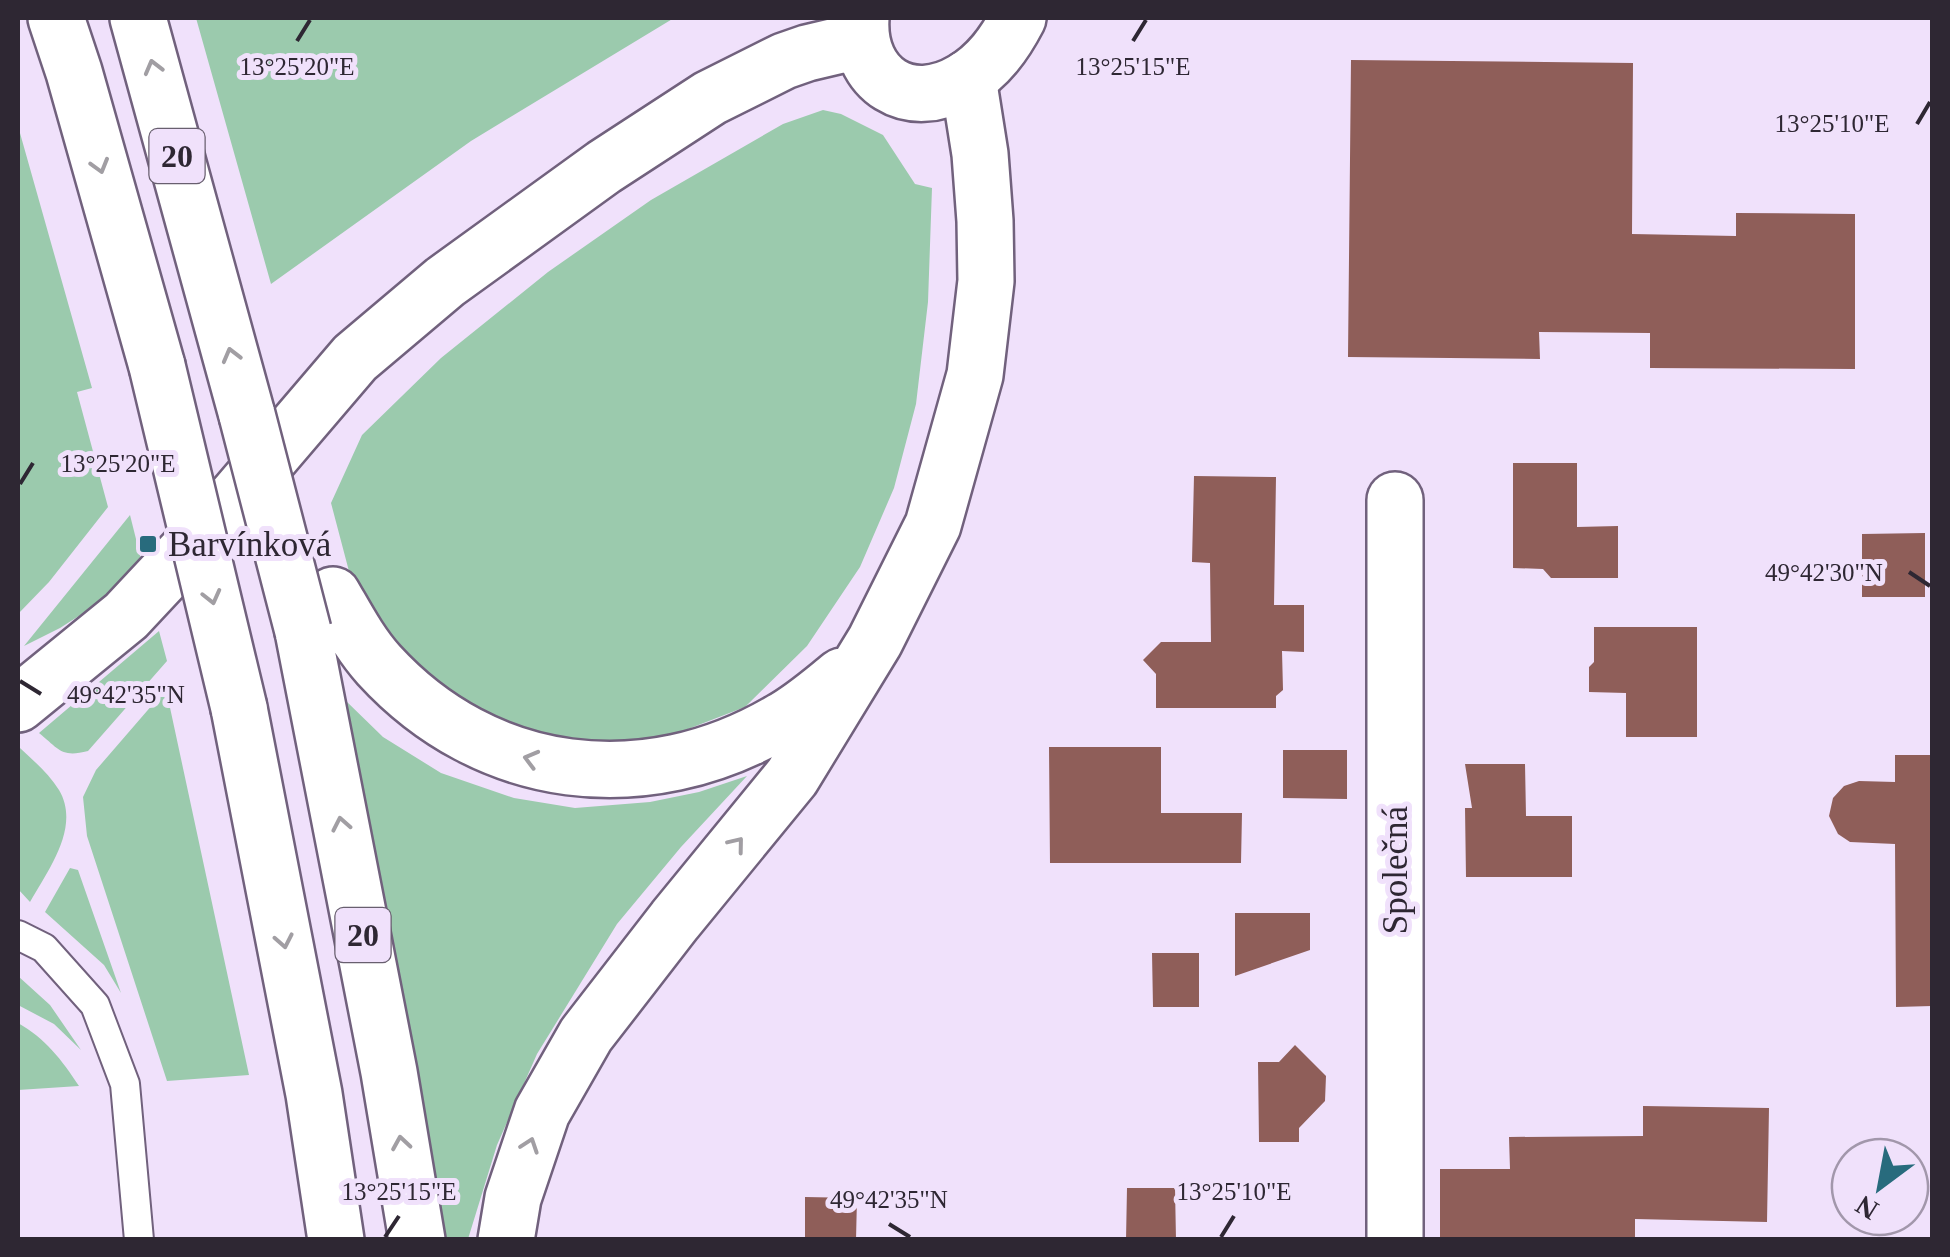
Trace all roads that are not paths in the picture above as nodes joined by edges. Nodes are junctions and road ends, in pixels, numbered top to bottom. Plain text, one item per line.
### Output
1 (42, 18) edge
2 (56, 18) edge
3 (138, 18) edge
4 (1018, 18) edge
5 (862, 29) edge
6 (74, 72) junction
7 (968, 78) junction
8 (1394, 500) dead end
9 (318, 613) junction
10 (875, 641) junction
11 (18, 704) edge
12 (18, 935) edge
13 (139, 1240) edge
14 (336, 1240) edge
15 (417, 1240) edge
16 (506, 1240) edge
17 (1396, 1240) edge

1 - 6 main road
2 - 6 main road, 20
9 -> 3 main road, 20, bridge
4 - 7 main road
5 - 7 main road
5 - 11 main road
6 -> 14 main road, 20, bridge
7 - 10 main road
8 - 17 main road, Společná
10 -> 9 main road
15 -> 9 main road, 20
16 -> 10 main road
12 - 13 lane

